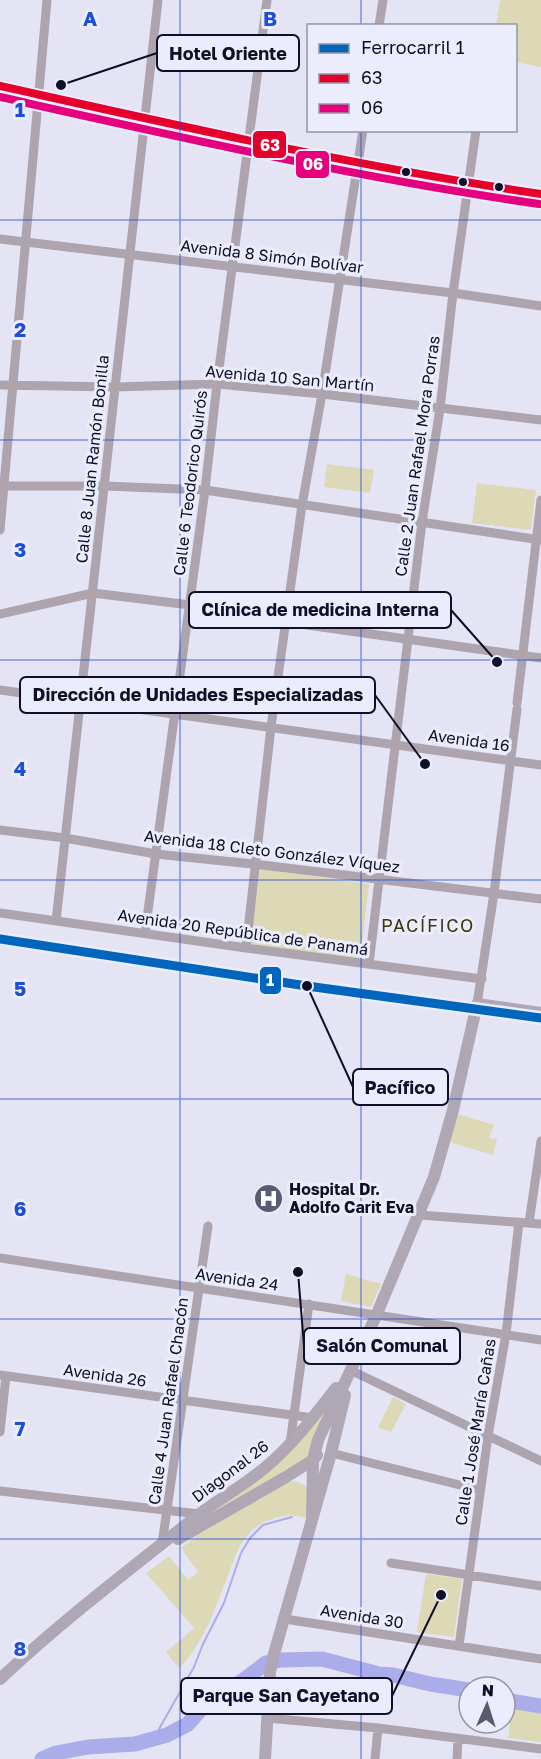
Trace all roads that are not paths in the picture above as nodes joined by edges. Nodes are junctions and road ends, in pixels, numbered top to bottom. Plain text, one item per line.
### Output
1 (47, 0) edge
2 (158, 0) edge
3 (267, 0) edge
4 (383, 0) edge
5 (379, 24) edge
6 (0, 86) edge
7 (40, 95) junction
8 (145, 118) junction
9 (363, 132) edge
10 (476, 132) edge
11 (248, 142) junction
12 (358, 164) junction
13 (467, 184) junction
14 (541, 194) edge
15 (0, 239) edge
16 (26, 242) junction
17 (130, 254) junction
18 (232, 267) junction
19 (340, 279) junction
20 (453, 293) junction
21 (541, 306) edge
22 (217, 384) junction
23 (0, 385) edge
24 (12, 386) junction
25 (116, 387) junction
26 (322, 394) junction
27 (440, 409) junction
28 (541, 420) edge
29 (2, 486) edge
30 (104, 486) junction
31 (205, 490) junction
32 (541, 500) edge
33 (302, 505) junction
34 (422, 522) junction
35 (0, 530) edge
36 (538, 539) edge
37 (93, 593) junction
38 (190, 605) junction
39 (0, 614) edge
40 (285, 622) junction
41 (408, 639) junction
42 (522, 655) junction
43 (541, 658) edge
44 (0, 690) edge
45 (81, 701) junction
46 (175, 714) junction
47 (271, 727) junction
48 (395, 746) junction
49 (511, 761) junction
50 (541, 765) edge
51 (0, 830) edge
52 (65, 838) junction
53 (156, 854) junction
54 (255, 864) junction
55 (378, 879) junction
56 (494, 893) junction
57 (541, 899) edge
58 (0, 913) edge
59 (56, 921) junction
60 (145, 933) junction
61 (246, 948) junction
62 (369, 964) junction
63 (482, 978) junction
64 (477, 1004) junction
65 (541, 1013) edge
66 (541, 1141) edge
67 (420, 1215) junction
68 (524, 1223) junction
69 (541, 1224) edge
70 (208, 1226) dead end
71 (0, 1258) edge
72 (199, 1289) junction
73 (309, 1304) junction
74 (376, 1316) junction
75 (506, 1334) junction
76 (541, 1340) edge
77 (350, 1370) junction
78 (3, 1376) edge
79 (183, 1401) junction
80 (294, 1415) junction
81 (313, 1418) junction
82 (338, 1419) junction
83 (0, 1432) edge
84 (488, 1436) junction
85 (290, 1444) junction
86 (331, 1453) junction
87 (313, 1460) junction
88 (541, 1461) edge
89 (286, 1477) junction
90 (313, 1488) junction
91 (480, 1490) junction
92 (1, 1491) edge
93 (0, 1502) edge
94 (167, 1511) junction
95 (199, 1514) junction
96 (312, 1520) junction
97 (162, 1544) junction
98 (143, 1559) junction
99 (391, 1563) dead end
100 (468, 1575) junction
101 (541, 1586) edge
102 (285, 1619) junction
103 (459, 1646) junction
104 (541, 1659) edge
105 (0, 1679) edge
106 (267, 1718) junction
107 (378, 1728) junction
108 (458, 1738) junction
109 (541, 1749) edge
110 (266, 1759) edge
111 (375, 1759) edge
112 (457, 1759) edge

1 - 7 street
2 - 8 street, Calle 8 Juan Ramón Bonilla
3 - 11 street, Calle 6 Teodorico Quirós
4 - 5 street
6 - 7 street
7 - 8 street
7 - 16 street
8 - 11 street
8 - 17 street, Calle 8 Juan Ramón Bonilla
9 - 12 street
10 - 13 street, Calle 2 Juan Rafael Mora Porras
11 - 12 street
11 - 18 street, Calle 6 Teodorico Quirós
12 - 13 street
12 - 19 street
13 - 14 street
13 - 20 street, Calle 2 Juan Rafael Mora Porras
15 - 16 street, Avenida 8 Simón Bolívar
16 - 17 street, Avenida 8 Simón Bolívar
16 - 24 street
17 - 18 street, Avenida 8 Simón Bolívar
17 - 25 street, Calle 8 Juan Ramón Bonilla
18 - 19 street, Avenida 8 Simón Bolívar
18 - 22 street, Calle 6 Teodorico Quirós
19 - 20 street, Avenida 8 Simón Bolívar
19 - 26 street
20 - 21 street, Avenida 8 Simón Bolívar
20 - 27 street, Calle 2 Juan Rafael Mora Porras
22 - 25 street, Avenida 10 San Martín
22 - 26 street, Avenida 10 San Martín
22 - 31 street, Calle 6 Teodorico Quirós
23 - 24 street, Avenida 10 San Martín
24 - 25 street, Avenida 10 San Martín
24 - 29 street
25 - 30 street, Calle 8 Juan Ramón Bonilla
26 - 27 street, Avenida 10 San Martín
26 - 33 street
27 - 28 street, Avenida 10 San Martín
27 - 34 street, Calle 2 Juan Rafael Mora Porras
29 - 30 street
29 - 35 street
30 - 31 street
30 - 37 street, Calle 8 Juan Ramón Bonilla
31 - 33 street
31 - 38 street, Calle 6 Teodorico Quirós
32 - 36 street
33 - 34 street
33 - 40 street
34 - 36 street
34 - 41 street, Calle 2 Juan Rafael Mora Porras
36 - 42 street
37 - 38 street
37 - 39 street
37 - 45 street, Calle 8 Juan Ramón Bonilla
38 - 40 street
38 - 46 street, Calle 6 Teodorico Quirós
40 - 41 street
40 - 47 street
41 - 42 street
41 - 48 street, Calle 2 Juan Rafael Mora Porras
42 - 43 street
42 - 49 street
44 - 45 street, Avenida 16
45 - 46 street, Avenida 16
45 - 52 street, Calle 8 Juan Ramón Bonilla
46 - 47 street, Avenida 16
46 - 53 street, Calle 6 Teodorico Quirós
47 - 48 street, Avenida 16
47 - 54 street
48 - 49 street, Avenida 16
48 - 55 street, Calle 2 Juan Rafael Mora Porras
49 - 50 street, Avenida 16
49 - 56 street
51 - 52 street, Avenida 18 Cleto González Víquez
52 - 53 street, Avenida 18 Cleto González Víquez
52 - 59 street, Calle 8 Juan Ramón Bonilla
53 - 54 street, Avenida 18 Cleto González Víquez
53 - 60 street, Calle 6 Teodorico Quirós
54 - 55 street, Avenida 18 Cleto González Víquez
54 - 61 street
55 - 56 street, Avenida 18 Cleto González Víquez
55 - 62 street, Calle 2 Juan Rafael Mora Porras
56 - 57 street, Avenida 18 Cleto González Víquez
56 - 63 street
58 - 59 street, Avenida 20 República de Panamá
59 - 60 street, Avenida 20 República de Panamá
60 - 61 street, Avenida 20 República de Panamá
61 - 62 street, Avenida 20 República de Panamá
62 - 63 street, Avenida 20 República de Panamá
63 - 64 street
64 - 65 main road
64 - 67 main road
66 - 68 street, Calle 1 José María Cañas
67 - 68 street
67 - 74 main road
68 - 69 street
68 - 75 street, Calle 1 José María Cañas
70 - 72 street, Calle 4 Juan Rafael Chacón
71 - 72 street, Avenida 24
72 - 73 street, Avenida 24
72 - 79 street, Calle 4 Juan Rafael Chacón
73 - 74 street, Avenida 24
73 - 80 street
74 - 75 street, Avenida 24
74 - 77 main road
75 - 76 street, Avenida 24
75 - 84 street, Calle 1 José María Cañas
77 - 81 main road, Diagonal 26
77 - 82 main road
77 - 84 street
77 - 87 main road
78 - 79 street, Avenida 26
78 - 83 street
79 - 80 street, Avenida 26
79 - 94 street, Calle 4 Juan Rafael Chacón
80 - 81 street, Avenida 26
80 - 85 street
81 - 85 main road, Diagonal 26
82 - 86 main road
82 - 87 main road, Diagonal 26
84 - 88 street
84 - 91 street, Calle 1 José María Cañas
85 - 95 main road, Diagonal 26
86 - 91 street
86 - 96 main road
87 - 89 main road, Diagonal 26
87 - 90 main road
89 - 90 main road
89 - 98 main road, Diagonal 26
90 - 96 main road
91 - 100 street, Calle 1 José María Cañas
92 - 93 street
92 - 94 street
94 - 95 street
94 - 97 street, Calle 4 Juan Rafael Chacón
95 - 97 main road, Diagonal 26
96 - 102 main road
97 - 98 main road, Diagonal 26
98 - 105 main road, Diagonal 26
99 - 100 street
100 - 101 street
100 - 103 street, Calle 1 José María Cañas
102 - 103 street, Avenida 30
102 - 106 main road
103 - 104 street, Avenida 30
106 - 107 street
106 - 110 main road
107 - 108 street
107 - 111 street
108 - 109 street
108 - 112 street

